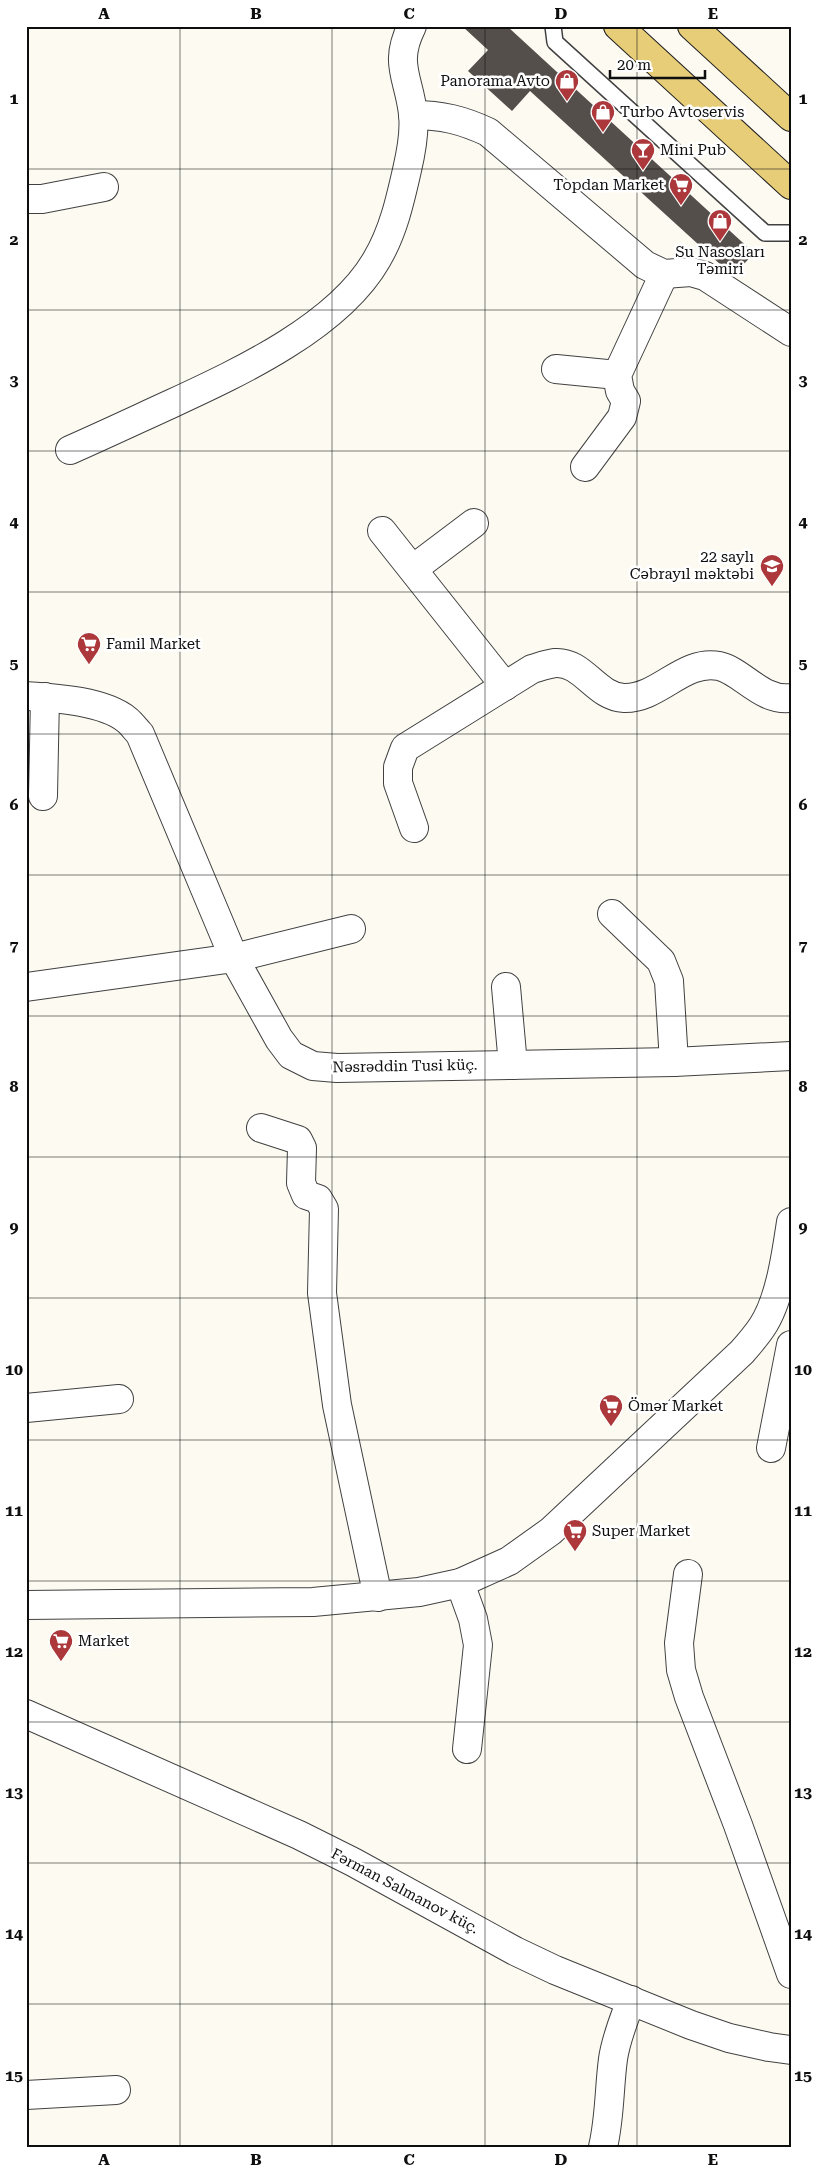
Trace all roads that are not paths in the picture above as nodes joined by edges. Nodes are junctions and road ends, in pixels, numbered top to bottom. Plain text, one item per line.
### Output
1 (412, 26) edge
2 (553, 26) edge
3 (618, 26) edge
4 (692, 26) edge
5 (413, 115) junction
6 (791, 118) edge
7 (791, 185) edge
8 (104, 187) dead end
9 (26, 199) edge
10 (791, 232) edge
11 (664, 274) junction
12 (791, 332) edge
13 (556, 369) dead end
14 (617, 375) junction
15 (70, 450) dead end
16 (585, 467) dead end
17 (474, 523) dead end
18 (382, 530) dead end
19 (413, 569) junction
20 (505, 686) junction
21 (36, 697) edge
22 (791, 698) edge
23 (43, 796) dead end
24 (414, 828) dead end
25 (612, 914) dead end
26 (351, 929) dead end
27 (234, 958) junction
28 (26, 987) edge
29 (506, 987) dead end
30 (791, 1056) edge
31 (674, 1062) junction
32 (513, 1065) junction
33 (261, 1128) dead end
34 (791, 1222) edge
35 (782, 1305) edge
36 (791, 1345) edge
37 (118, 1399) dead end
38 (26, 1408) edge
39 (771, 1448) dead end
40 (688, 1574) dead end
41 (460, 1583) junction
42 (378, 1597) junction
43 (26, 1605) edge
44 (26, 1714) edge
45 (467, 1749) dead end
46 (791, 1974) edge
47 (631, 2000) junction
48 (791, 2050) edge
49 (116, 2090) dead end
50 (26, 2096) edge
51 (603, 2147) edge

1 - 5 street
2 - 10 lane
3 - 7 main road
4 - 6 main road
5 - 11 street
5 - 15 street
8 - 9 street
11 - 12 street
11 - 14 street
13 - 14 street
14 - 16 street
17 - 19 street
18 - 19 street
19 - 20 street
20 - 22 street
20 - 24 street
21 - 23 street
21 - 27 street, Nəsrəddin Tusi küç.
25 - 31 street
26 - 27 street
27 - 28 street
27 - 32 street, Nəsrəddin Tusi küç.
29 - 32 street
30 - 31 street, Nəsrəddin Tusi küç.
31 - 32 street, Nəsrəddin Tusi küç.
33 - 42 street
34 - 35 street
35 - 36 street
35 - 41 street
36 - 39 street
37 - 38 street
40 - 46 street
41 - 42 street
41 - 45 street
42 - 43 street
44 - 47 street, Fərman Salmanov küç.
47 - 48 street, Fərman Salmanov küç.
47 - 51 street
49 - 50 street

